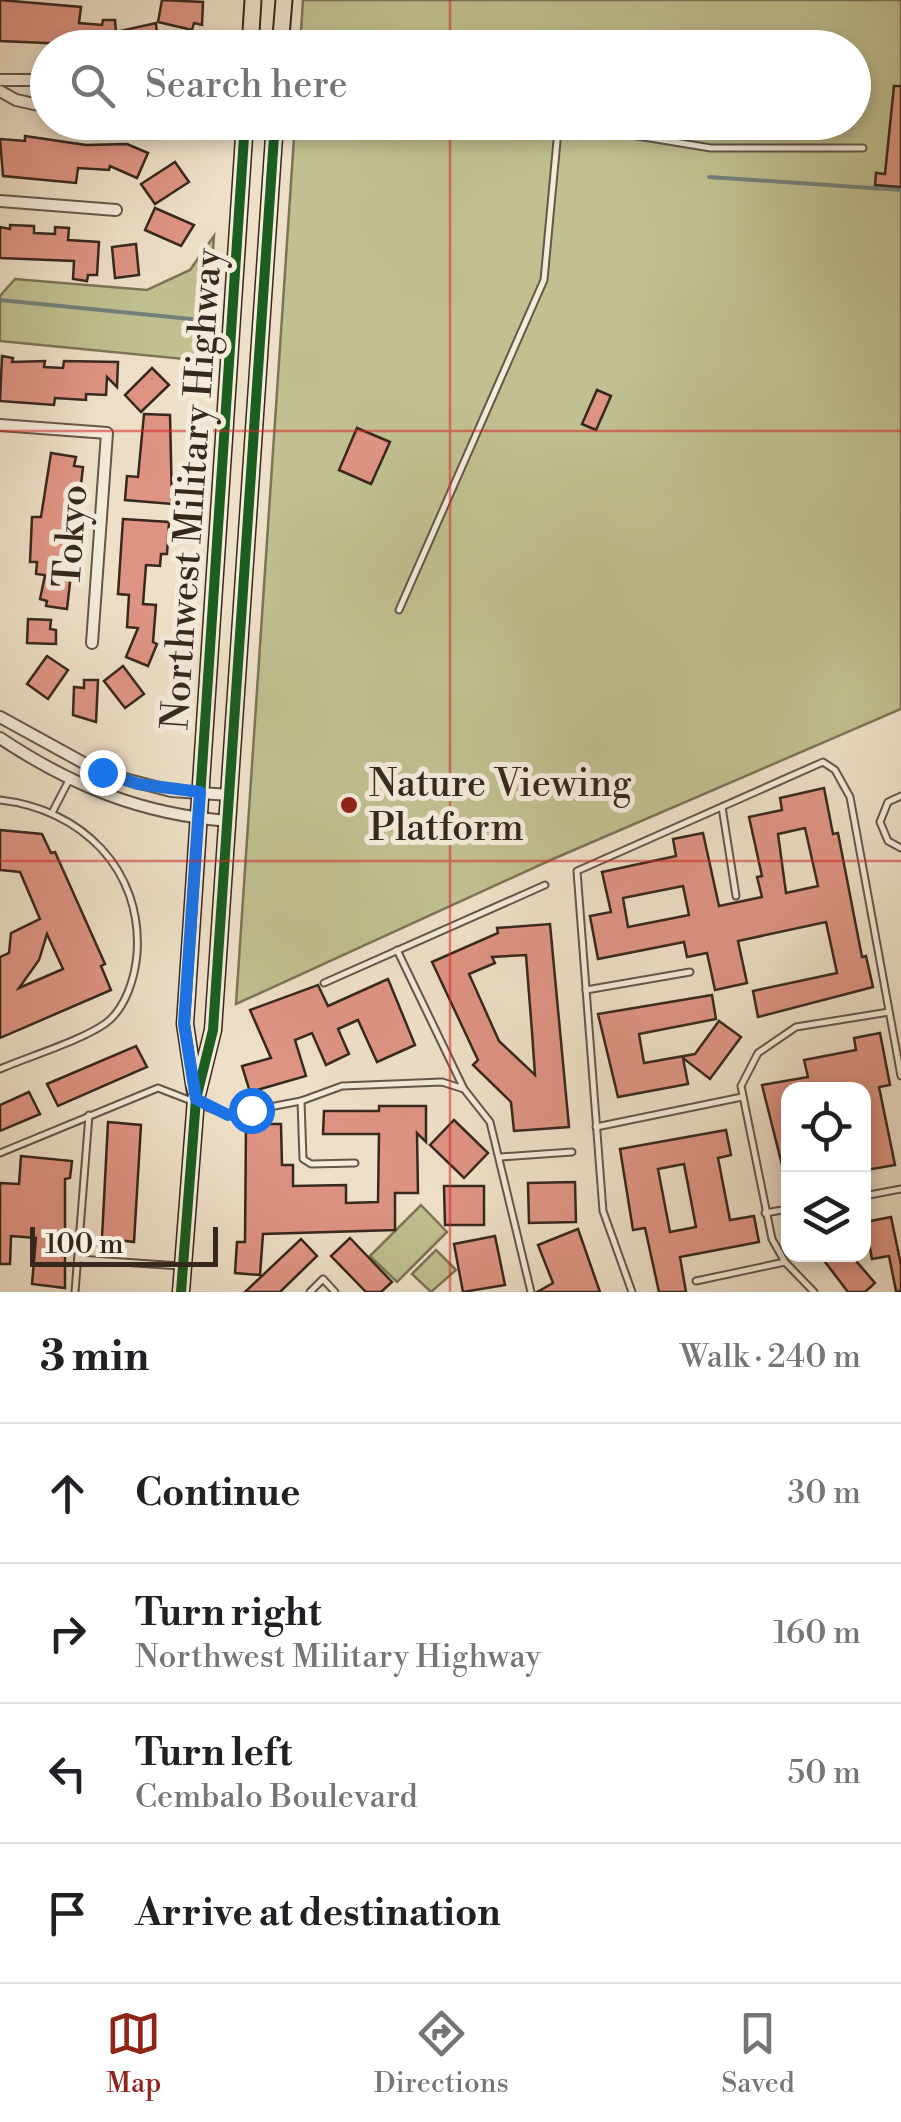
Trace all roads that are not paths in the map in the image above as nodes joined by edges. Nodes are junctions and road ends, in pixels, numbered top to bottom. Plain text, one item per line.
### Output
1 (254, 0) edge
2 (284, 0) edge
3 (251, 30) edge
4 (282, 30) edge
5 (0, 80) edge
6 (30, 80) edge
7 (0, 91) edge
8 (30, 103) edge
9 (244, 140) edge
10 (274, 140) edge
11 (557, 140) edge
12 (658, 140) edge
13 (863, 148) dead end
14 (0, 201) edge
15 (116, 210) dead end
16 (0, 425) edge
17 (399, 610) dead end
18 (92, 643) dead end
19 (0, 716) edge
20 (0, 738) edge
21 (78, 761) junction
22 (69, 780) junction
23 (200, 792) junction
24 (230, 795) junction
25 (901, 796) edge
26 (0, 800) edge
27 (722, 807) junction
28 (53, 811) junction
29 (198, 819) junction
30 (228, 821) junction
31 (901, 848) edge
32 (545, 885) dead end
33 (736, 896) dead end
34 (397, 950) junction
35 (690, 972) dead end
36 (324, 983) dead end
37 (586, 990) junction
38 (889, 1012) junction
39 (0, 1068) edge
40 (901, 1076) edge
41 (464, 1088) junction
42 (742, 1097) junction
43 (196, 1099) junction
44 (300, 1101) junction
45 (89, 1114) junction
46 (596, 1127) junction
47 (572, 1152) dead end
48 (0, 1153) edge
49 (500, 1157) junction
50 (355, 1164) dead end
51 (901, 1189) edge
52 (871, 1195) edge
53 (781, 1210) edge
54 (765, 1213) junction
55 (781, 1254) edge
56 (78, 1259) junction
57 (784, 1262) joint
58 (183, 1266) junction
59 (696, 1280) dead end
60 (76, 1292) edge
61 (181, 1292) edge
62 (310, 1292) edge
63 (335, 1292) edge
64 (531, 1292) edge
65 (632, 1292) edge
66 (814, 1292) edge

1 - 3 main road
2 - 4 main road
5 - 6 street
7 - 8 street
9 - 23 main road, Northwest Military Highway
10 - 24 main road, Northwest Military Highway
11 - 17 lane
12 - 13 lane
14 - 15 street
16 - 18 street, Tokyo
19 - 21 street
20 - 22 street
21 - 22 street
21 - 23 street
22 - 28 lane
22 - 29 street
23 - 24 street
23 - 29 main road, Northwest Military Highway
24 - 30 main road, Northwest Military Highway
25 - 31 lane
26 - 28 lane
27 - 33 lane
27 - 37 lane
27 - 38 lane
28 - 39 lane
29 - 30 street
29 - 43 main road, Northwest Military Highway
30 - 43 main road, Northwest Military Highway
32 - 34 lane
34 - 36 lane
34 - 41 lane
35 - 37 lane
37 - 46 lane
38 - 40 lane
38 - 42 lane
41 - 44 lane
41 - 49 lane
42 - 46 lane
42 - 54 lane
43 - 44 lane
43 - 45 lane
43 - 58 main road, Northwest Military Highway
44 - 50 lane
45 - 48 lane
45 - 56 lane
46 - 65 lane
47 - 49 lane
49 - 64 lane
51 - 52 lane
53 - 54 lane
54 - 55 lane
56 - 58 lane
56 - 60 lane
57 - 59 lane
57 - 66 lane
58 - 61 main road, Northwest Military Highway
62 - 63 lane

